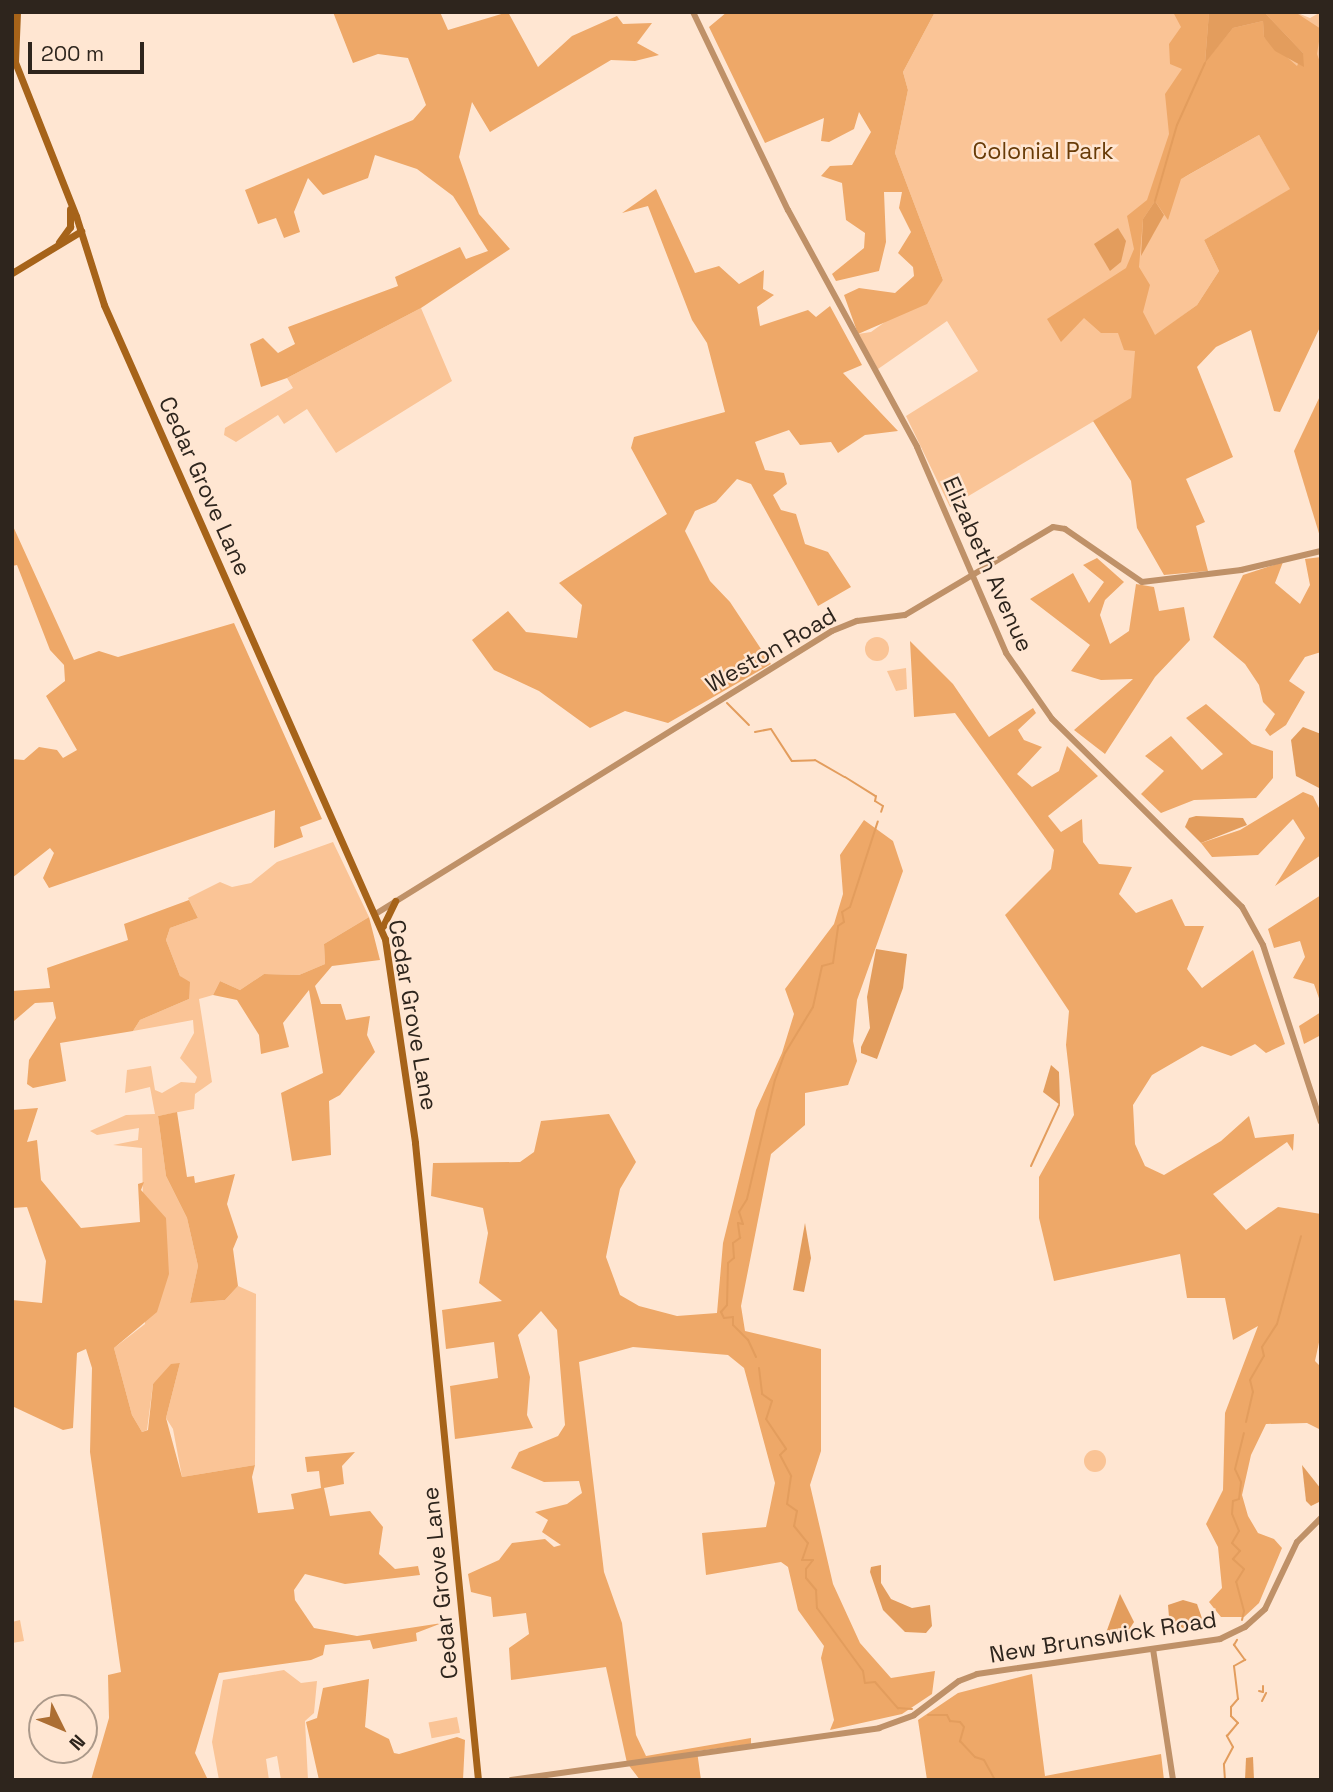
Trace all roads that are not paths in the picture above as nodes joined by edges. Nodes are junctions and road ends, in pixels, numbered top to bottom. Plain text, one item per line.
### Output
1 (17, 12) edge
2 (693, 12) edge
3 (62, 182) junction
4 (81, 231) junction
5 (55, 247) junction
6 (88, 252) junction
7 (45, 253) junction
8 (12, 273) edge
9 (1321, 551) edge
10 (974, 574) junction
11 (960, 582) junction
12 (980, 590) junction
13 (395, 901) junction
14 (377, 913) junction
15 (383, 930) junction
16 (1321, 1122) edge
17 (1321, 1518) edge
18 (1153, 1649) junction
19 (478, 1780) edge
20 (511, 1780) edge
21 (1172, 1780) edge

1 - 3 main road
2 - 10 street, Elizabeth Avenue
3 - 4 main road, Cedar Grove Lane
3 - 5 main road
4 - 5 main road
4 - 6 main road, Cedar Grove Lane
5 - 7 main road
6 - 7 main road
6 - 14 main road, Cedar Grove Lane
7 - 8 main road
9 - 10 street, Weston Road
10 - 11 street, Weston Road
10 - 12 street, Elizabeth Avenue
11 - 12 street
11 - 13 street, Weston Road
12 - 16 street, Elizabeth Avenue
13 - 14 street, Weston Road
13 - 15 main road
14 - 15 main road, Cedar Grove Lane
15 - 19 main road, Cedar Grove Lane
17 - 18 street, New Brunswick Road
18 - 20 street, New Brunswick Road
18 - 21 street

